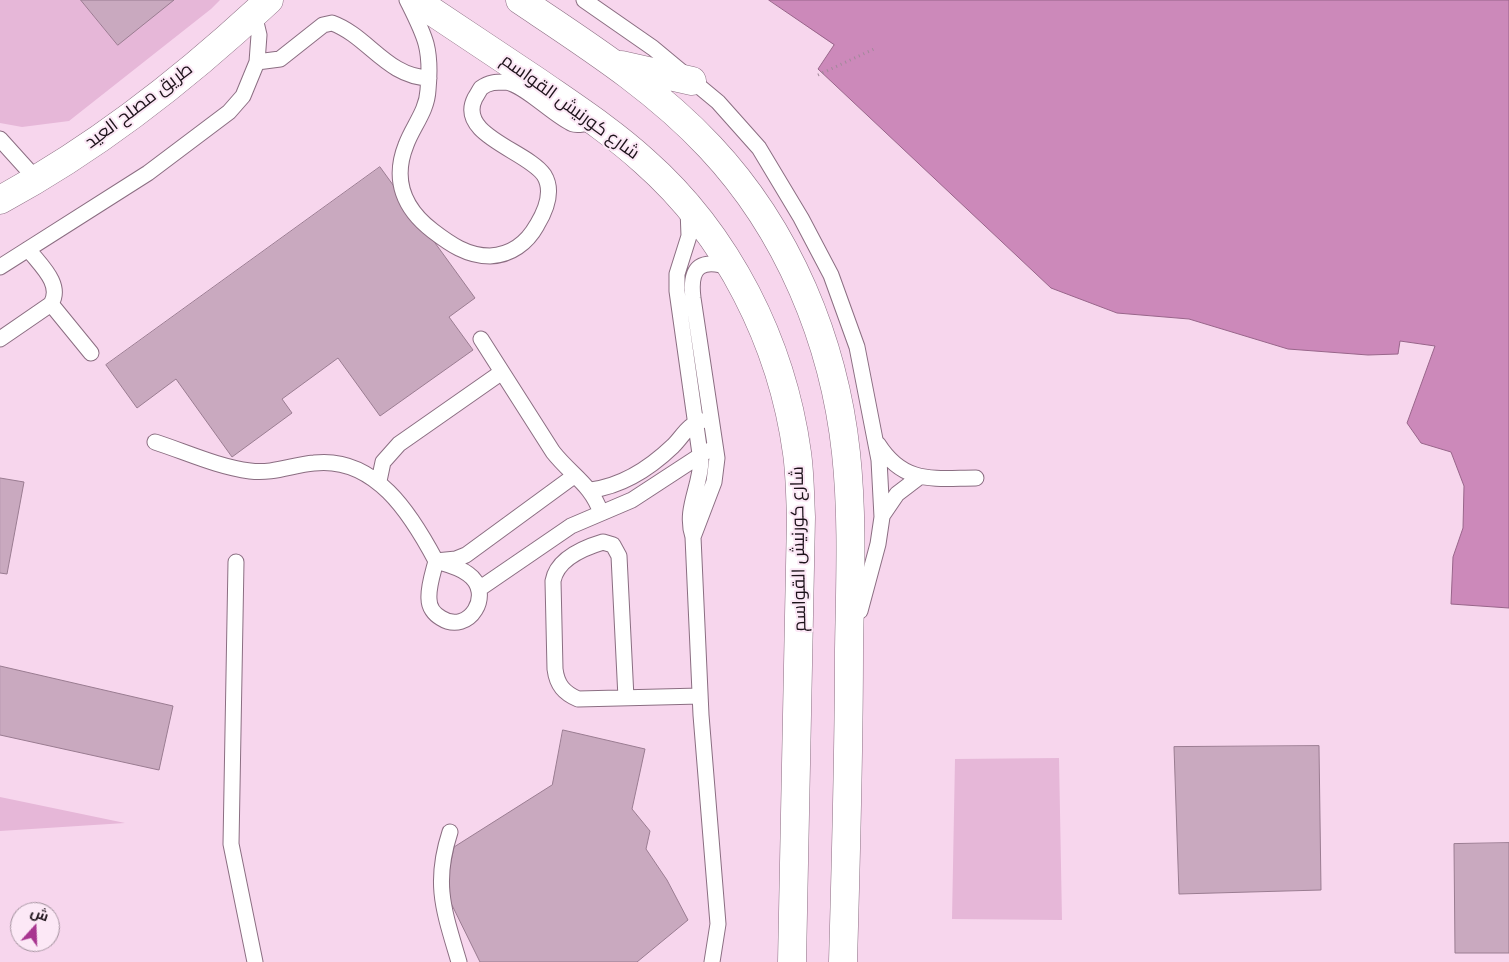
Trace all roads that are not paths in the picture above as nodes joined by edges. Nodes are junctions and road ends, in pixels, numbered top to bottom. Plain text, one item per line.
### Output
1 (407, 0) edge
2 (415, 0) edge
3 (520, 0) edge
4 (584, 0) edge
5 (261, 7) edge
6 (257, 62) junction
7 (616, 64) junction
8 (429, 78) junction
9 (692, 81) junction
10 (597, 122) junction
11 (0, 139) edge
12 (37, 180) junction
13 (0, 200) edge
14 (688, 206) junction
15 (28, 249) junction
16 (0, 267) edge
17 (732, 268) junction
18 (51, 304) junction
19 (0, 339) edge
20 (481, 339) dead end
21 (91, 352) dead end
22 (502, 372) junction
23 (710, 419) junction
24 (694, 422) junction
25 (156, 442) dead end
26 (876, 442) junction
27 (715, 447) junction
28 (700, 454) junction
29 (574, 476) junction
30 (918, 478) junction
31 (976, 478) dead end
32 (379, 481) junction
33 (591, 490) junction
34 (601, 514) junction
35 (882, 517) junction
36 (693, 537) junction
37 (436, 561) junction
38 (236, 562) dead end
39 (479, 589) junction
40 (849, 682) junction
41 (700, 696) junction
42 (626, 698) junction
43 (450, 832) dead end
44 (715, 958) edge
45 (256, 962) edge
46 (459, 962) edge
47 (792, 962) edge
48 (844, 962) edge

1 - 8 lane
2 - 10 main road, شارع كورنيش القواسم
3 - 7 main road
4 - 9 lane
5 - 6 lane
5 - 12 main road, طريق مصلح العيد
6 - 8 lane
6 - 15 lane
7 - 9 main road
7 - 40 main road
8 - 10 lane
9 - 26 lane
10 - 14 main road, شارع كورنيش القواسم
11 - 12 lane
12 - 13 main road, طريق مصلح العيد
14 - 17 main road, شارع كورنيش القواسم
14 - 24 lane
15 - 16 lane
15 - 18 lane
17 - 23 lane
17 - 47 main road, شارع كورنيش القواسم
18 - 19 lane
18 - 21 lane
20 - 22 lane
22 - 29 lane
22 - 32 lane
23 - 24 lane
23 - 27 lane
24 - 28 lane
24 - 33 lane
25 - 32 lane
26 - 30 lane
26 - 35 lane
27 - 28 lane
27 - 36 lane
28 - 34 lane
28 - 36 lane
29 - 33 lane
29 - 37 lane
30 - 31 lane
30 - 35 lane
32 - 37 lane
33 - 34 lane
34 - 39 lane
35 - 40 lane
36 - 41 lane
37 - 39 lane
37 - 39 lane
38 - 45 lane
40 - 48 main road
41 - 42 lane
41 - 44 lane
42 - 42 lane
43 - 46 lane

